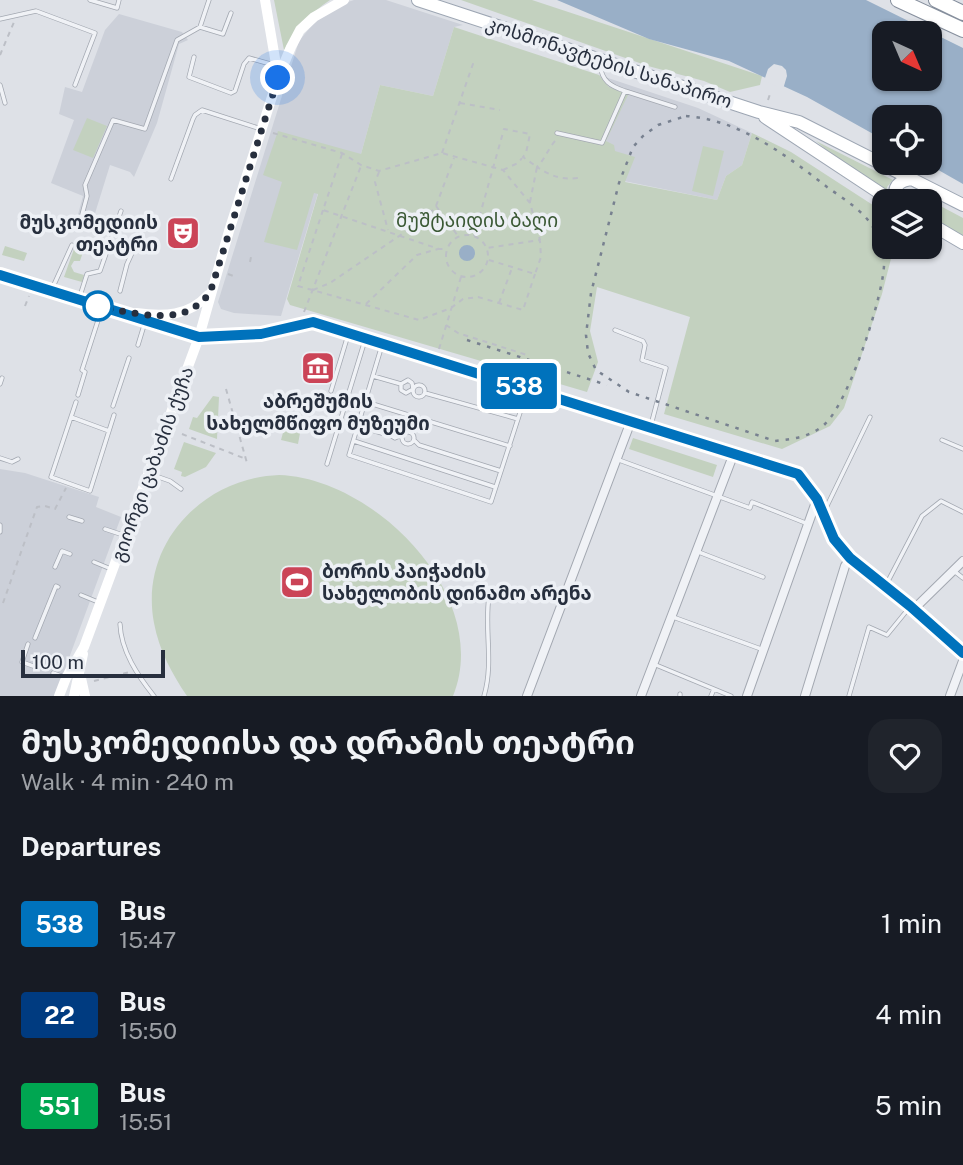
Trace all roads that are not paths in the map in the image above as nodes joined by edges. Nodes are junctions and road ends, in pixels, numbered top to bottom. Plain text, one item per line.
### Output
1 (90, 0) edge
2 (120, 0) edge
3 (209, 0) edge
4 (257, 0) edge
5 (265, 0) edge
6 (344, 0) edge
7 (418, 0) edge
8 (898, 0) edge
9 (936, 0) edge
10 (231, 13) dead end
11 (963, 13) edge
12 (0, 19) edge
13 (270, 23) junction
14 (200, 27) junction
15 (963, 30) edge
16 (194, 57) dead end
17 (599, 59) junction
18 (276, 66) junction
19 (278, 78) junction
20 (0, 85) edge
21 (75, 85) dead end
22 (625, 91) junction
23 (5, 103) dead end
24 (675, 107) dead end
25 (759, 112) junction
26 (268, 131) junction
27 (557, 133) road end
28 (913, 178) junction
29 (171, 179) dead end
30 (874, 189) edge
31 (896, 189) edge
32 (963, 205) edge
33 (121, 211) dead end
34 (149, 216) dead end
35 (79, 226) dead end
36 (942, 231) edge
37 (963, 243) edge
38 (72, 245) dead end
39 (0, 275) edge
40 (120, 290) dead end
41 (52, 291) junction
42 (210, 293) junction
43 (79, 300) junction
44 (102, 307) junction
45 (145, 320) junction
46 (615, 330) dead end
47 (349, 333) junction
48 (199, 337) junction
49 (365, 338) junction
50 (383, 343) junction
51 (138, 345) dead end
52 (129, 358) dead end
53 (373, 376) junction
54 (2, 378) dead end
55 (0, 384) edge
56 (401, 384) junction
57 (527, 388) junction
58 (413, 389) junction
59 (331, 391) dead end
60 (425, 393) junction
61 (78, 395) dead end
62 (76, 402) dead end
63 (366, 402) junction
64 (113, 406) dead end
65 (114, 415) dead end
66 (71, 417) junction
67 (870, 417) dead end
68 (518, 419) junction
69 (631, 421) junction
70 (358, 426) junction
71 (650, 427) junction
72 (390, 429) junction
73 (109, 430) junction
74 (402, 435) junction
75 (414, 440) junction
76 (942, 440) dead end
77 (354, 441) junction
78 (510, 446) junction
79 (963, 449) edge
80 (734, 453) junction
81 (0, 458) edge
82 (18, 459) dead end
83 (617, 460) junction
84 (327, 464) dead end
85 (501, 471) junction
86 (148, 474) junction
87 (495, 488) junction
88 (181, 489) dead end
89 (717, 497) junction
90 (817, 499) junction
91 (963, 512) edge
92 (823, 515) junction
93 (69, 517) dead end
94 (82, 521) dead end
95 (808, 524) junction
96 (0, 525) edge
97 (105, 529) dead end
98 (0, 532) edge
99 (125, 536) junction
100 (696, 551) junction
101 (70, 554) dead end
102 (850, 558) junction
103 (963, 561) edge
104 (93, 562) dead end
105 (55, 568) dead end
106 (112, 569) junction
107 (952, 569) junction
108 (763, 577) dead end
109 (963, 578) edge
110 (58, 587) dead end
111 (885, 587) junction
112 (81, 596) dead end
113 (489, 596) dead end
114 (100, 602) junction
115 (912, 608) junction
116 (672, 616) junction
117 (120, 624) dead end
118 (35, 638) dead end
119 (28, 644) dead end
120 (84, 648) junction
121 (763, 649) junction
122 (963, 653) edge
123 (963, 661) edge
124 (653, 664) junction
125 (33, 666) dead end
126 (80, 672) junction
127 (53, 673) dead end
128 (66, 678) junction
129 (714, 689) junction
130 (59, 696) edge
131 (74, 696) edge
132 (85, 696) edge
133 (154, 696) edge
134 (484, 696) edge
135 (527, 696) edge
136 (641, 696) edge
137 (711, 696) edge
138 (731, 696) edge
139 (747, 696) edge
140 (805, 696) edge
141 (849, 696) edge
142 (950, 696) edge

1 - 2 lane
3 - 14 lane
4 - 13 main road, გიორგი ცაბაძის ქუჩა
5 - 13 main road, გიორგი ცაბაძის ქუჩა
6 - 19 main road, გიორგი ცაბაძის ქუჩა
7 - 17 main road, კოსმონავტების სანაპირო
8 - 15 highway
9 - 11 highway
10 - 14 lane
12 - 21 lane
13 - 18 main road, გიორგი ცაბაძის ქუჩა
14 - 35 lane
16 - 18 lane
17 - 22 lane
17 - 25 main road, კოსმონავტების სანაპირო
18 - 19 main road, გიორგი ცაბაძის ქუჩა
19 - 26 main road, გიორგი ცაბაძის ქუჩა
20 - 23 lane
22 - 24 lane
22 - 27 lane
25 - 28 main road, კოსმონავტების სანაპირო
25 - 30 main road, კოსმონავტების სანაპირო
26 - 29 lane
26 - 42 main road, გიორგი ცაბაძის ქუჩა
28 - 31 main road
28 - 32 main road, კოსმონავტების სანაპირო
33 - 43 lane
34 - 40 lane
36 - 37 main road
38 - 41 lane
39 - 41 main road
41 - 43 main road
42 - 44 main road
42 - 48 main road, გიორგი ცაბაძის ქუჩა
43 - 44 main road
44 - 45 main road
44 - 61 lane
45 - 48 main road
45 - 51 lane
46 - 71 lane
47 - 48 main road
47 - 49 main road
47 - 59 lane
48 - 86 main road, გიორგი ცაბაძის ქუჩა
49 - 50 main road
49 - 84 lane
50 - 53 lane
50 - 57 main road
52 - 64 lane
53 - 56 lane
53 - 63 lane
54 - 55 lane
56 - 58 lane
56 - 58 lane
57 - 68 lane
57 - 69 main road
58 - 60 lane
58 - 60 lane
60 - 68 lane
62 - 66 lane
63 - 70 lane
63 - 78 lane
65 - 73 lane
66 - 73 lane
66 - 73 lane
67 - 92 lane
68 - 78 lane
69 - 71 main road
69 - 83 street
70 - 72 lane
70 - 77 lane
71 - 80 main road
72 - 74 lane
72 - 74 lane
74 - 75 lane
74 - 75 lane
75 - 85 lane
76 - 79 lane
77 - 87 lane
77 - 87 lane
78 - 85 lane
80 - 89 street
80 - 90 main road
81 - 82 lane
83 - 89 lane
83 - 135 street
85 - 87 lane
86 - 88 lane
86 - 99 main road, გიორგი ცაბაძის ქუჩა
89 - 95 lane
89 - 100 street
90 - 92 main road
90 - 95 street
91 - 111 lane
92 - 102 main road
93 - 94 lane
95 - 121 street
96 - 98 lane
97 - 99 lane
99 - 106 main road, გიორგი ცაბაძის ქუჩა
100 - 108 lane
100 - 116 street
101 - 105 lane
102 - 111 main road
102 - 140 street
103 - 107 street
104 - 106 lane
106 - 114 main road, გიორგი ცაბაძის ქუჩა
107 - 109 lane
107 - 115 street
110 - 118 lane
111 - 115 main road
112 - 114 lane
113 - 134 lane
114 - 120 main road, გიორგი ცაბაძის ქუჩა
115 - 122 main road
115 - 141 lane
116 - 121 lane
116 - 124 street
117 - 133 lane
119 - 125 lane
120 - 126 main road, გიორგი ცაბაძის ქუჩა
120 - 128 main road, გიორგი ცაბაძის ქუჩა
121 - 139 street
123 - 142 street
124 - 129 lane
124 - 136 street
126 - 131 main road, გიორგი ცაბაძის ქუჩა
126 - 132 main road
127 - 128 lane
128 - 130 main road, გიორგი ცაბაძის ქუჩა
129 - 137 lane
129 - 138 lane

